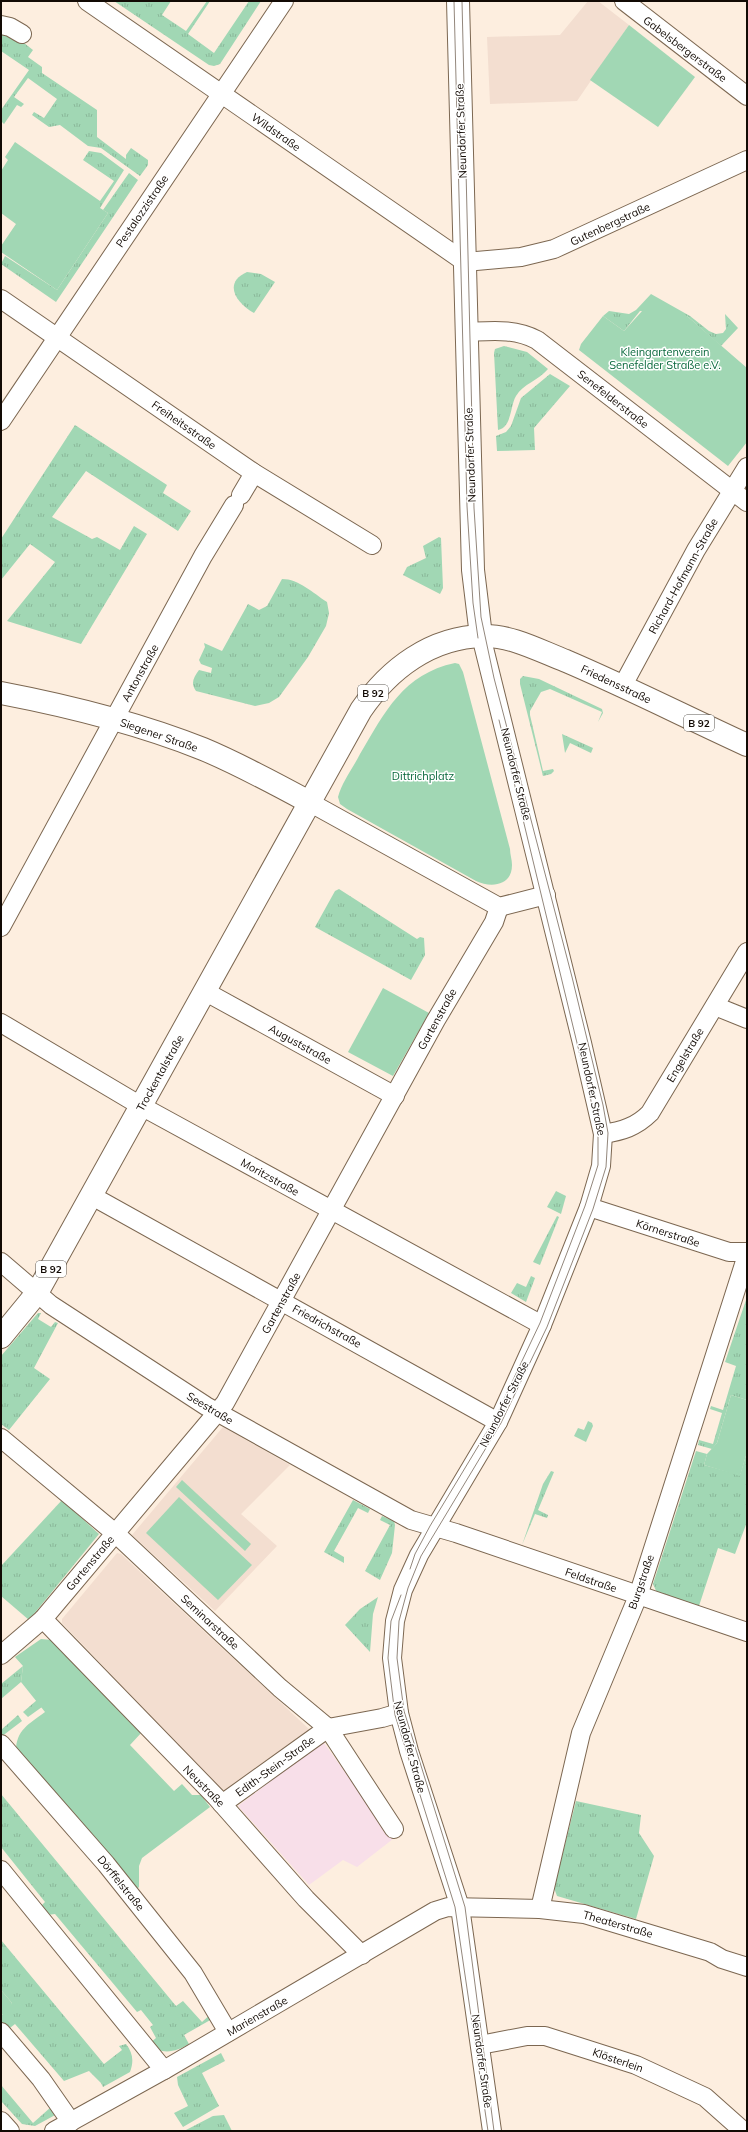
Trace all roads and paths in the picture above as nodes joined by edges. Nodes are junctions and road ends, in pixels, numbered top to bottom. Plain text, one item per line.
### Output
1 (87, 1) edge
2 (284, 1) edge
3 (458, 1) edge
4 (624, 1) edge
5 (1, 25) edge
6 (22, 34) dead end
7 (221, 93) junction
8 (747, 96) edge
9 (747, 160) edge
10 (465, 262) junction
11 (1, 299) edge
12 (466, 332) junction
13 (57, 337) junction
14 (1, 421) edge
15 (747, 467) edge
16 (254, 473) junction
17 (732, 490) junction
18 (747, 502) edge
19 (372, 545) dead end
20 (481, 636) junction
21 (622, 687) junction
22 (1, 693) edge
23 (114, 719) junction
24 (747, 745) edge
25 (309, 802) junction
26 (546, 895) junction
27 (499, 907) junction
28 (1, 926) edge
29 (747, 952) edge
30 (206, 992) junction
31 (715, 1006) junction
32 (747, 1019) edge
33 (1, 1023) edge
34 (395, 1096) junction
35 (141, 1106) junction
36 (602, 1134) junction
37 (92, 1196) junction
38 (589, 1208) junction
39 (331, 1211) junction
40 (747, 1252) edge
41 (747, 1256) edge
42 (1, 1262) edge
43 (37, 1293) junction
44 (282, 1302) junction
45 (542, 1324) junction
46 (1, 1337) edge
47 (218, 1413) junction
48 (498, 1422) junction
49 (1, 1438) edge
50 (434, 1527) junction
51 (115, 1533) junction
52 (638, 1596) junction
53 (43, 1619) junction
54 (747, 1632) edge
55 (1, 1655) edge
56 (399, 1713) junction
57 (328, 1728) junction
58 (1, 1744) edge
59 (222, 1804) junction
60 (394, 1828) dead end
61 (1, 1870) edge
62 (460, 1906) junction
63 (540, 1909) junction
64 (362, 1955) junction
65 (747, 1967) edge
66 (1, 2032) edge
67 (228, 2032) junction
68 (480, 2045) junction
69 (164, 2070) junction
70 (1, 2121) edge
71 (70, 2122) junction
72 (743, 2127) edge
73 (10, 2131) edge
74 (54, 2131) edge
75 (492, 2131) edge

1 - 7 street, Wildstraße
2 - 7 street, Pestalozzistraße
3 - 10 main road, Neundorfer Straße
4 - 8 street, Gabelsbergerstraße
5 - 6 street
7 - 10 street, Wildstraße
7 - 13 street, Pestalozzistraße
9 - 10 street, Gutenbergstraße
10 - 12 main road, Neundorfer Straße
11 - 13 street, Freiheitsstraße
12 - 17 street, Senefelderstraße
12 - 20 main road, Neundorfer Straße
13 - 14 street, Pestalozzistraße
13 - 16 street, Freiheitsstraße
15 - 17 street, Richard-Hofmann-Straße
16 - 19 street, Freiheitsstraße
16 - 23 street, Antonstraße
17 - 18 street, Senefelderstraße
17 - 21 street, Richard-Hofmann-Straße
20 - 21 main road, Friedensstraße / B 92
20 - 25 main road, B 92
20 - 26 street, Neundorfer Straße
21 - 24 main road, Friedensstraße / B 92
22 - 23 main road, Siegener Straße
23 - 25 main road, Siegener Straße
23 - 28 street, Antonstraße
25 - 27 street
25 - 30 main road, Trockentalstraße / B 92
26 - 27 street
26 - 36 street, Neundorfer Straße
27 - 34 street, Gartenstraße
29 - 31 street, Engelstraße
30 - 34 street, Auguststraße
30 - 35 main road, Trockentalstraße / B 92
31 - 32 street
31 - 36 street, Engelstraße
33 - 35 street, Moritzstraße
34 - 39 street, Gartenstraße
35 - 37 main road, Trockentalstraße / B 92
35 - 39 street, Moritzstraße
36 - 38 street, Neundorfer Straße
37 - 43 main road, Trockentalstraße / B 92
37 - 44 street, Friedrichstraße
38 - 40 street, Körnerstraße
38 - 45 street, Neundorfer Straße
39 - 44 street, Gartenstraße
39 - 45 street, Moritzstraße
41 - 52 street, Burgstraße
42 - 43 street, Seestraße
43 - 46 main road, Trockentalstraße / B 92
43 - 47 street, Seestraße
44 - 47 street, Gartenstraße
44 - 48 street, Friedrichstraße
45 - 48 street, Neundorfer Straße
47 - 50 street, Seestraße
47 - 51 street, Gartenstraße
48 - 50 street, Neundorfer Straße
49 - 51 street, Seminarstraße
50 - 52 street, Feldstraße
50 - 56 street, Neundorfer Straße
51 - 53 street, Gartenstraße
51 - 57 street, Seminarstraße
52 - 54 street, Feldstraße
52 - 63 street, Burgstraße
53 - 55 street, Gartenstraße
53 - 59 street, Neustraße
56 - 57 street
56 - 62 street, Neundorfer Straße
57 - 59 street, Edith-Stein-Straße
57 - 60 street, Seminarstraße
58 - 67 street, Dörffelstraße
59 - 64 street, Neustraße
61 - 69 street
62 - 63 street, Theaterstraße
62 - 64 street, Marienstraße
62 - 68 street, Neundorfer Straße
63 - 65 street, Theaterstraße
64 - 67 street, Marienstraße
66 - 71 street
67 - 69 street, Marienstraße
68 - 72 street, Klösterlein
68 - 75 street, Neundorfer Straße
69 - 71 street, Marienstraße
70 - 73 street
71 - 74 street, Marienstraße

